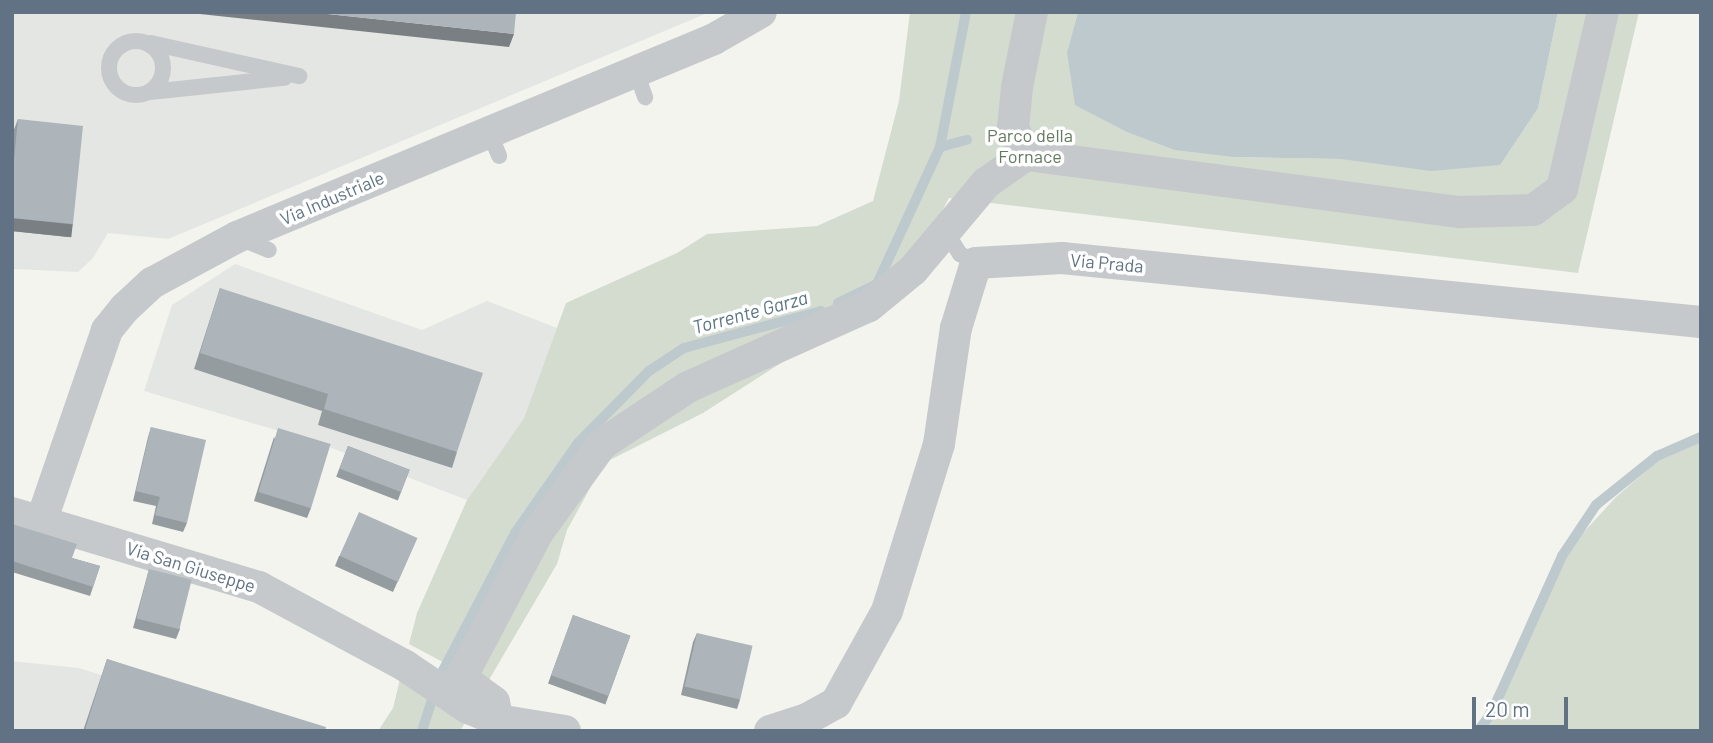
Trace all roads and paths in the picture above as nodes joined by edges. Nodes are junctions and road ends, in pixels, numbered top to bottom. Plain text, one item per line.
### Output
1 (761, 12) edge
2 (1032, 12) edge
3 (1603, 12) edge
4 (148, 43) junction
5 (150, 92) junction
6 (1026, 155) junction
7 (237, 237) junction
8 (269, 250) dead end
9 (1701, 322) edge
10 (27, 517) edge
11 (840, 717) edge
12 (498, 720) junction
13 (565, 731) edge
14 (770, 731) edge

1 - 7 street, Via Industriale
2 - 6 street
3 - 6 street
4 - 5 lane
4 - 5 lane
4 - 5 lane
6 - 12 street
7 - 8 lane
7 - 10 street, Via Industriale
9 - 11 street, Via Prada
10 - 12 street, Via San Giuseppe
11 - 14 street, Via Prada
12 - 13 street

